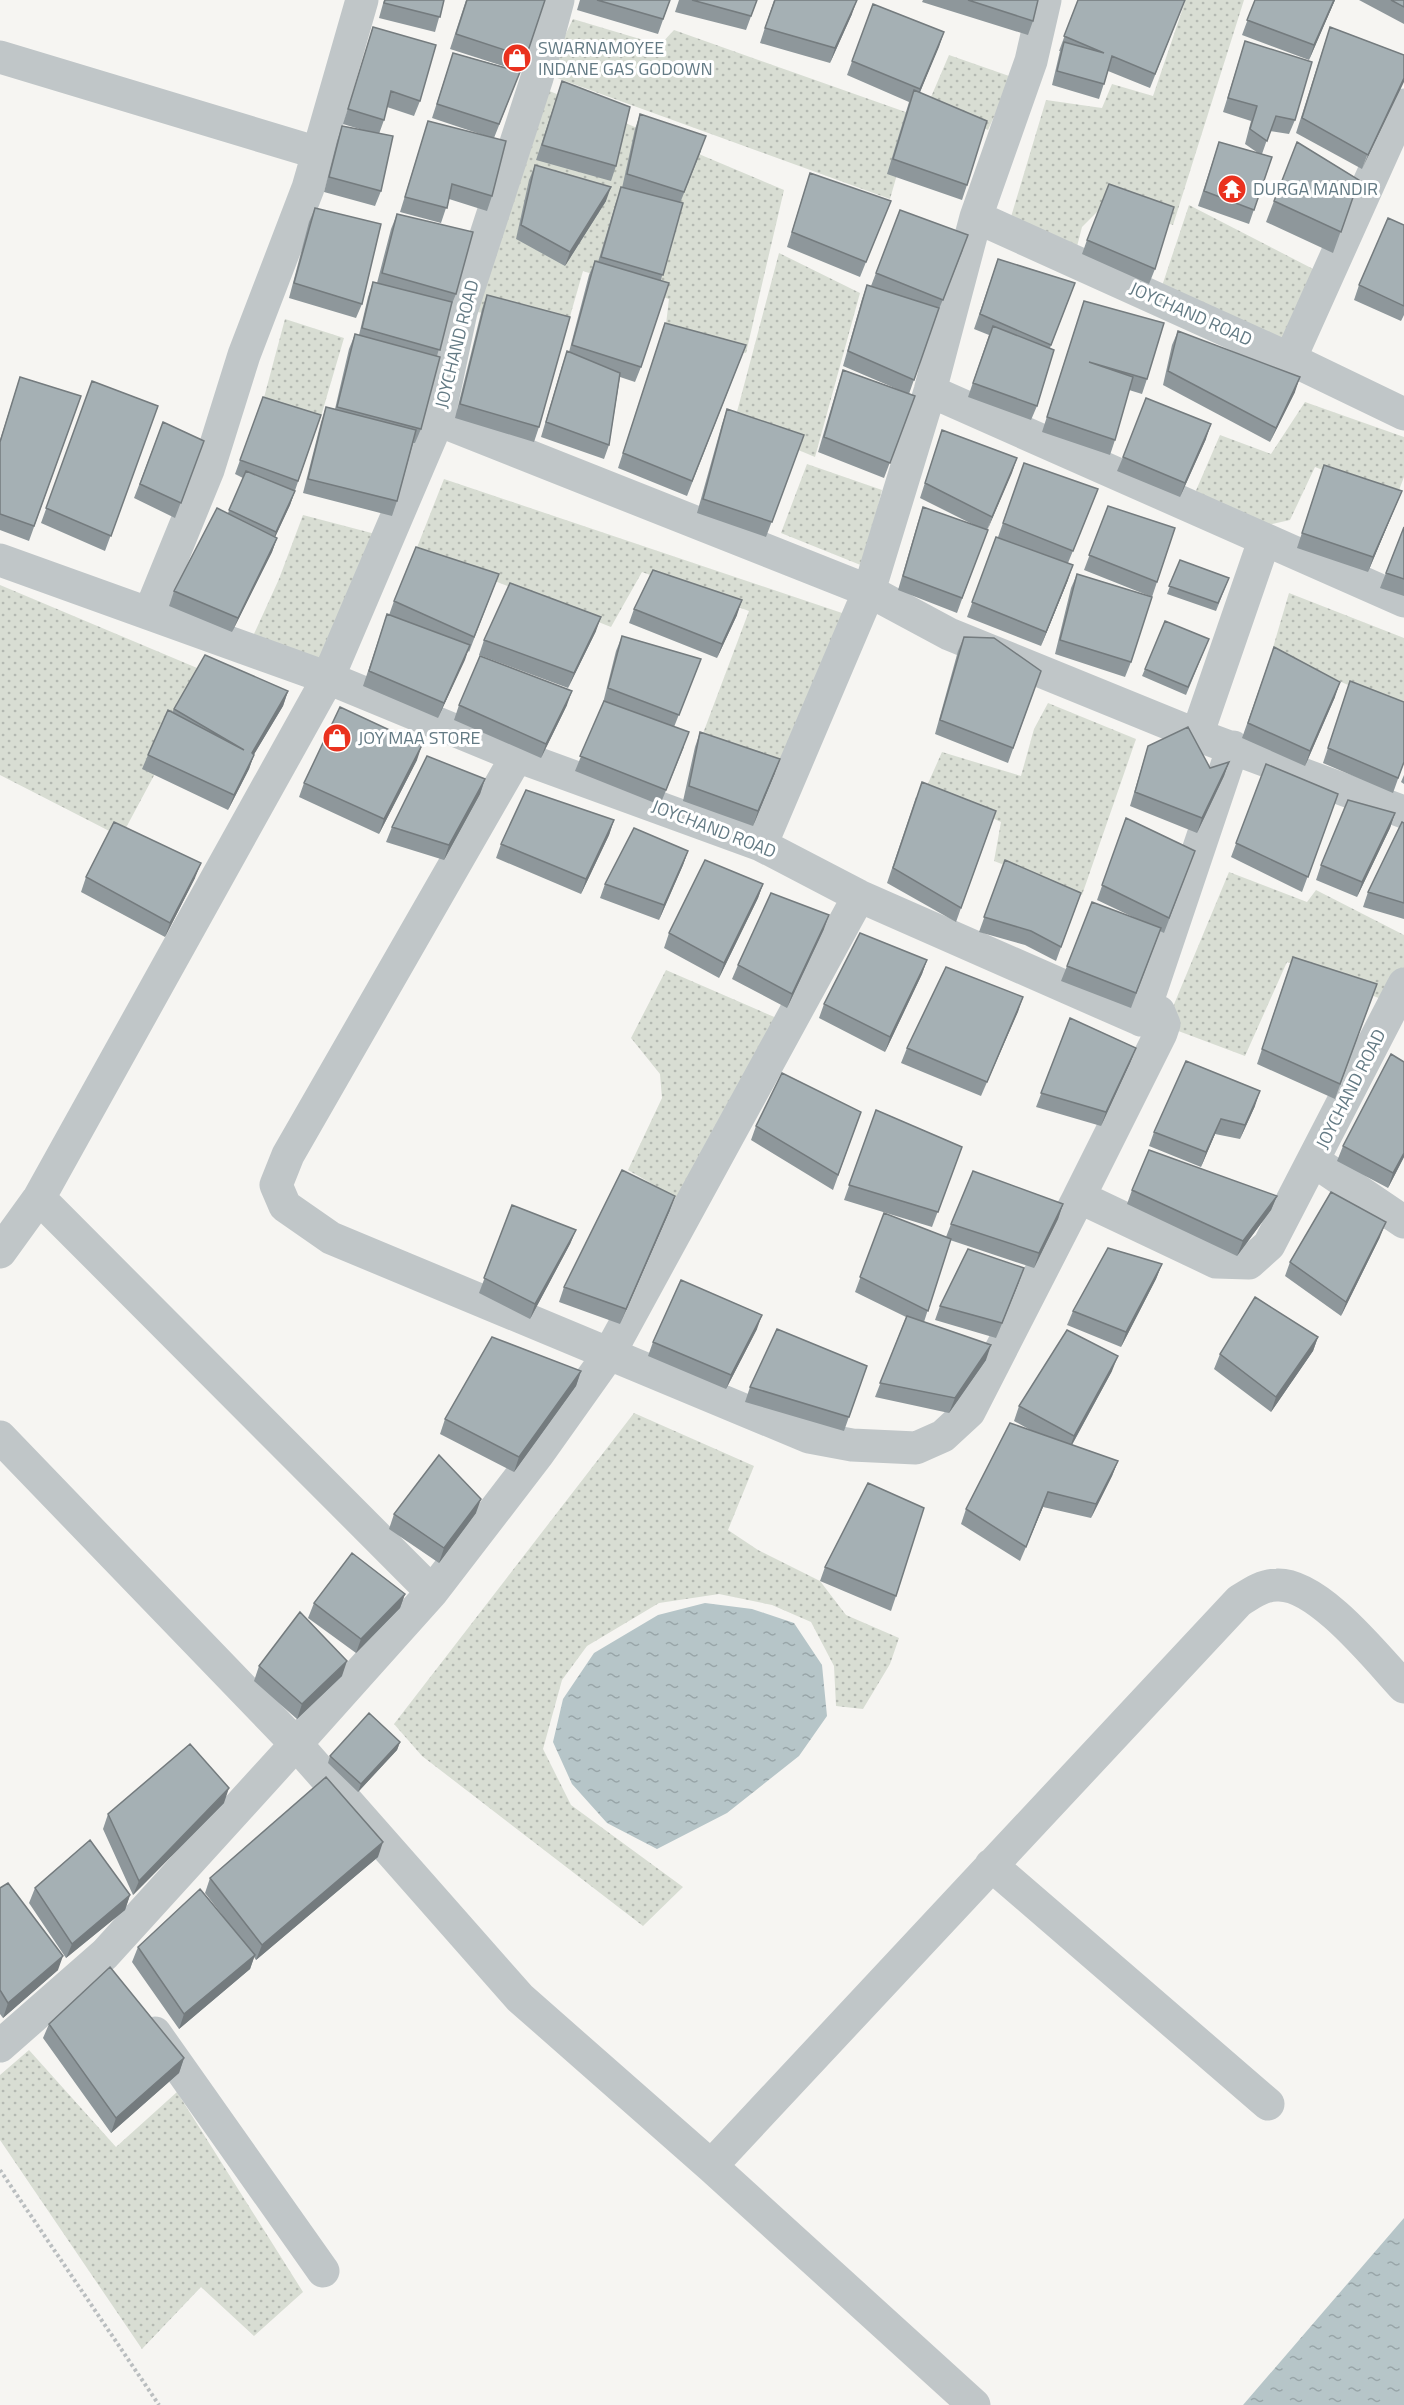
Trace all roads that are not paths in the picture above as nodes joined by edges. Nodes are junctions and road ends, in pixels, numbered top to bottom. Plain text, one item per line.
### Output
1 (362, 0) edge
2 (558, 0) edge
3 (1045, 0) edge
4 (0, 57) edge
5 (1404, 105) edge
6 (318, 153) junction
7 (976, 217) junction
8 (1290, 359) junction
9 (930, 391) junction
10 (1404, 414) edge
11 (438, 420) junction
12 (1264, 541) junction
13 (0, 560) edge
14 (869, 591) junction
15 (1404, 601) edge
16 (150, 612) junction
17 (328, 678) junction
18 (1197, 735) junction
19 (1233, 747) junction
20 (517, 756) junction
21 (1404, 812) edge
22 (761, 844) junction
23 (859, 896) junction
24 (1404, 984) edge
25 (1150, 1016) junction
26 (1314, 1161) junction
27 (1079, 1197) junction
28 (39, 1198) junction
29 (1404, 1222) edge
30 (0, 1252) edge
31 (609, 1354) junction
32 (0, 1437) edge
33 (432, 1592) junction
34 (1404, 1687) edge
35 (297, 1744) junction
36 (990, 1865) junction
37 (105, 1954) junction
38 (0, 2046) edge
39 (1268, 2104) dead end
40 (711, 2166) junction
41 (323, 2271) dead end
42 (974, 2405) edge

1 - 6 street
2 - 11 street, JOYCHAND ROAD
3 - 7 street
4 - 6 street
5 - 8 street
6 - 16 street
7 - 8 street, JOYCHAND ROAD
7 - 9 street
8 - 10 street, JOYCHAND ROAD
9 - 12 street
9 - 14 street
11 - 14 street
11 - 17 street, JOYCHAND ROAD
12 - 15 street
12 - 18 street
13 - 16 street, JOYCHAND ROAD
14 - 18 street
14 - 22 street
16 - 17 street, JOYCHAND ROAD
17 - 20 street, JOYCHAND ROAD
17 - 28 street
18 - 19 street
19 - 21 street
19 - 25 street
20 - 22 street, JOYCHAND ROAD
20 - 31 street
22 - 23 street, JOYCHAND ROAD
23 - 25 street, JOYCHAND ROAD
23 - 31 street
24 - 26 street, JOYCHAND ROAD
25 - 27 street
26 - 27 street, JOYCHAND ROAD
26 - 29 street
27 - 31 street
28 - 30 street
28 - 33 street
31 - 33 street
32 - 35 street
33 - 35 street
34 - 36 street
35 - 37 street
35 - 40 street
36 - 39 street
36 - 40 street
37 - 38 street
37 - 41 street
40 - 42 street

